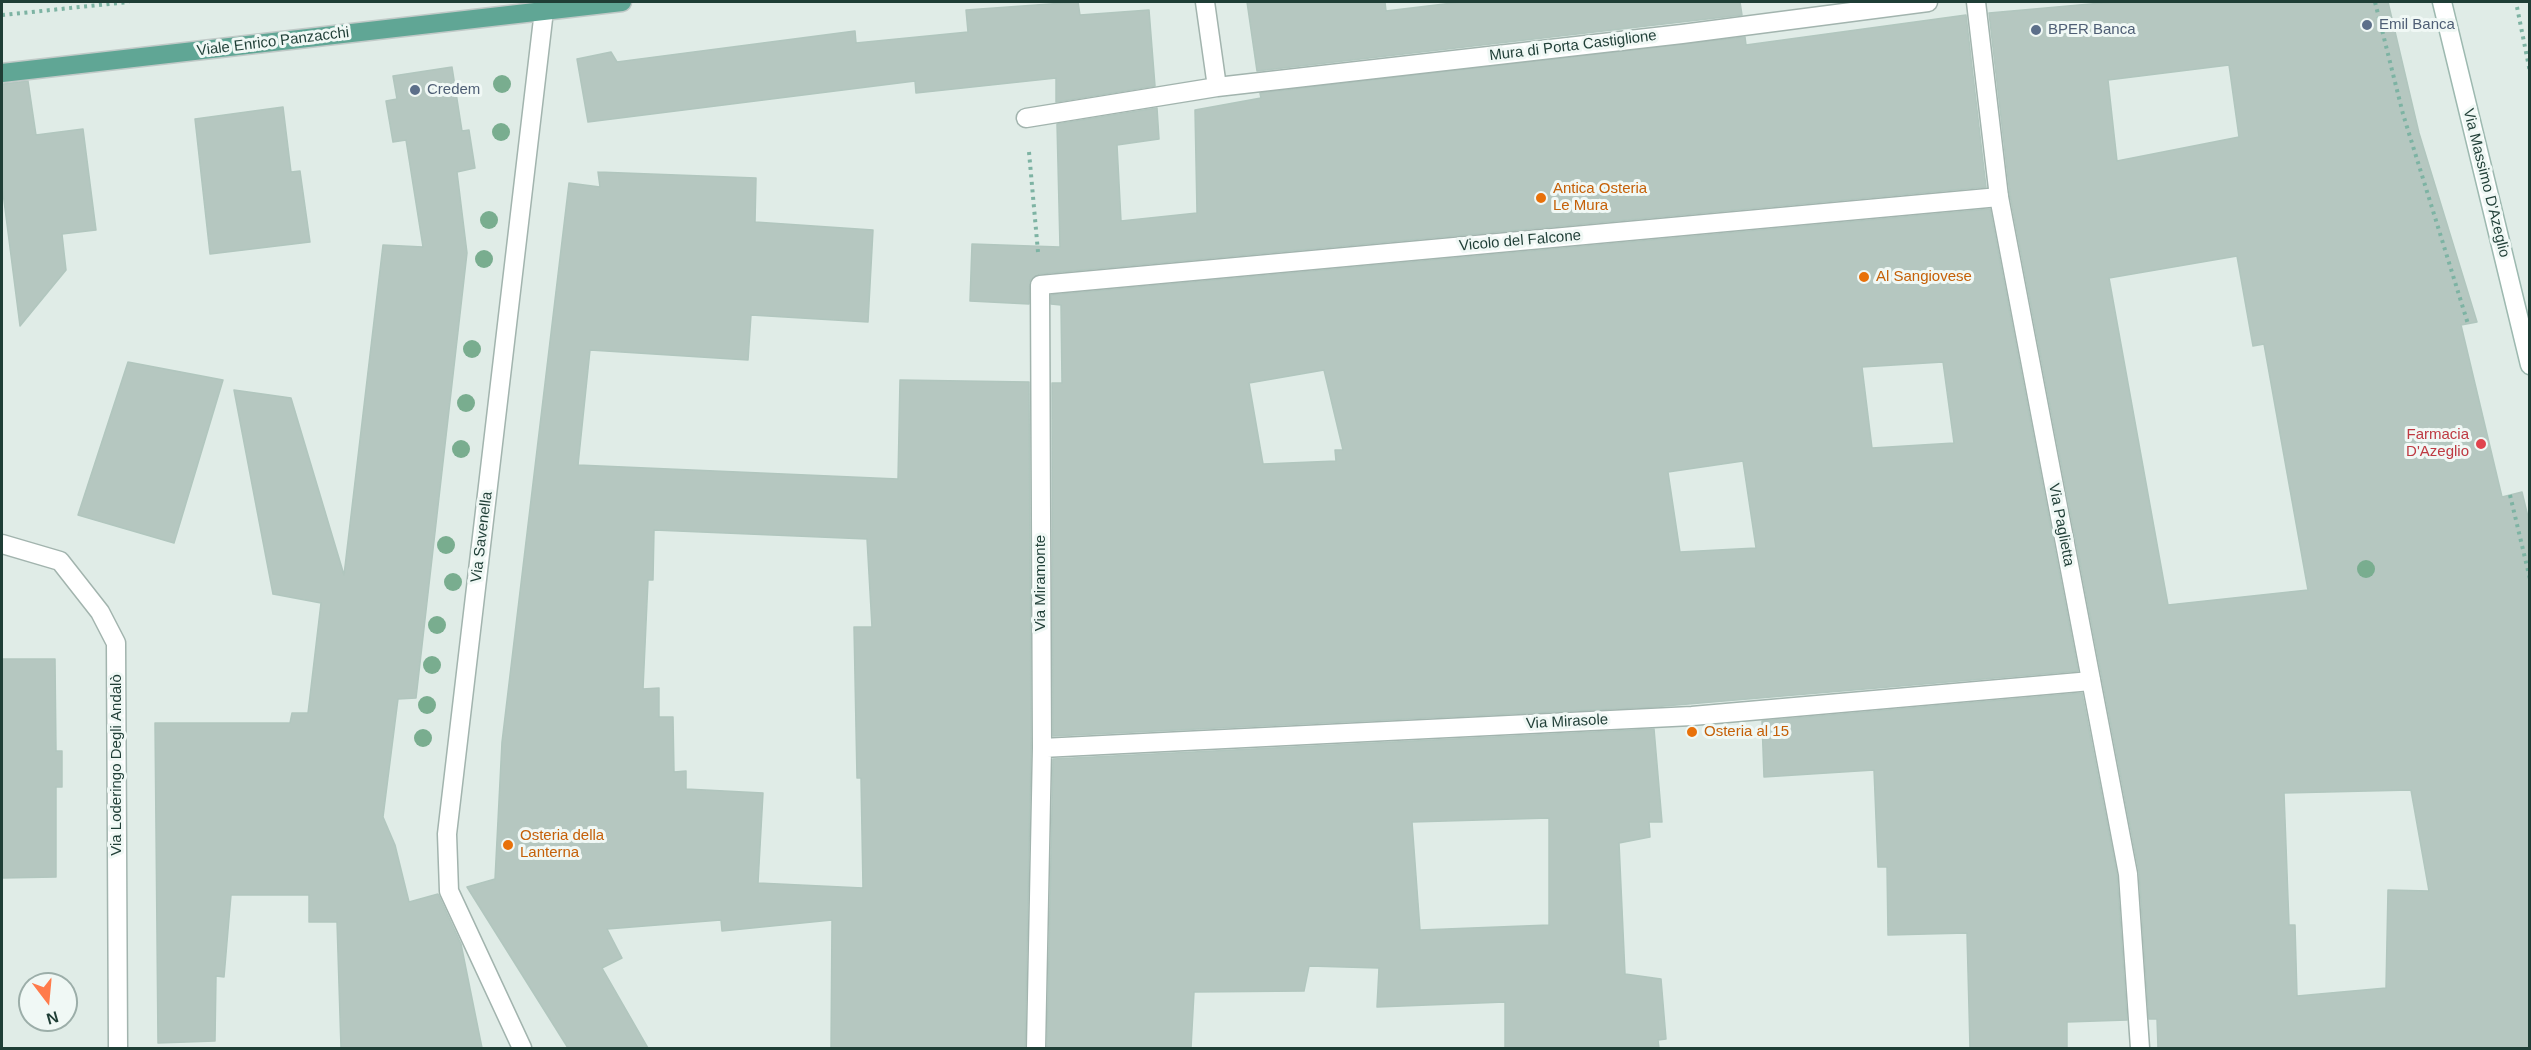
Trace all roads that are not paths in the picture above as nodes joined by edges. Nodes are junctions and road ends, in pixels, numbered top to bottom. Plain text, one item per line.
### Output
1 (622, 2) edge
2 (1205, 2) edge
3 (1928, 2) edge
4 (1976, 2) edge
5 (2442, 2) edge
6 (545, 6) edge
7 (2, 73) edge
8 (1217, 87) junction
9 (1026, 118) road end
10 (1999, 197) junction
11 (1040, 285) joint
12 (2529, 365) edge
13 (2, 544) edge
14 (2091, 681) junction
15 (1042, 748) junction
16 (118, 1048) edge
17 (522, 1048) edge
18 (1036, 1048) edge
19 (2140, 1048) edge

1 - 6 main road, Viale Enrico Panzacchi
2 - 8 street
3 - 8 street, Mura di Porta Castiglione
4 - 10 street, Via Paglietta
5 - 12 street, Via Massimo D'Azeglio
6 - 7 main road, Viale Enrico Panzacchi
6 - 17 street, Via Savenella
8 - 9 street, Mura di Porta Castiglione
10 - 11 street, Vicolo del Falcone
10 - 14 street, Via Paglietta
11 - 15 street, Via Miramonte
13 - 16 street, Via Loderingo Degli Andalò
14 - 15 street, Via Mirasole
14 - 19 street, Via Paglietta
15 - 18 street, Via Miramonte

